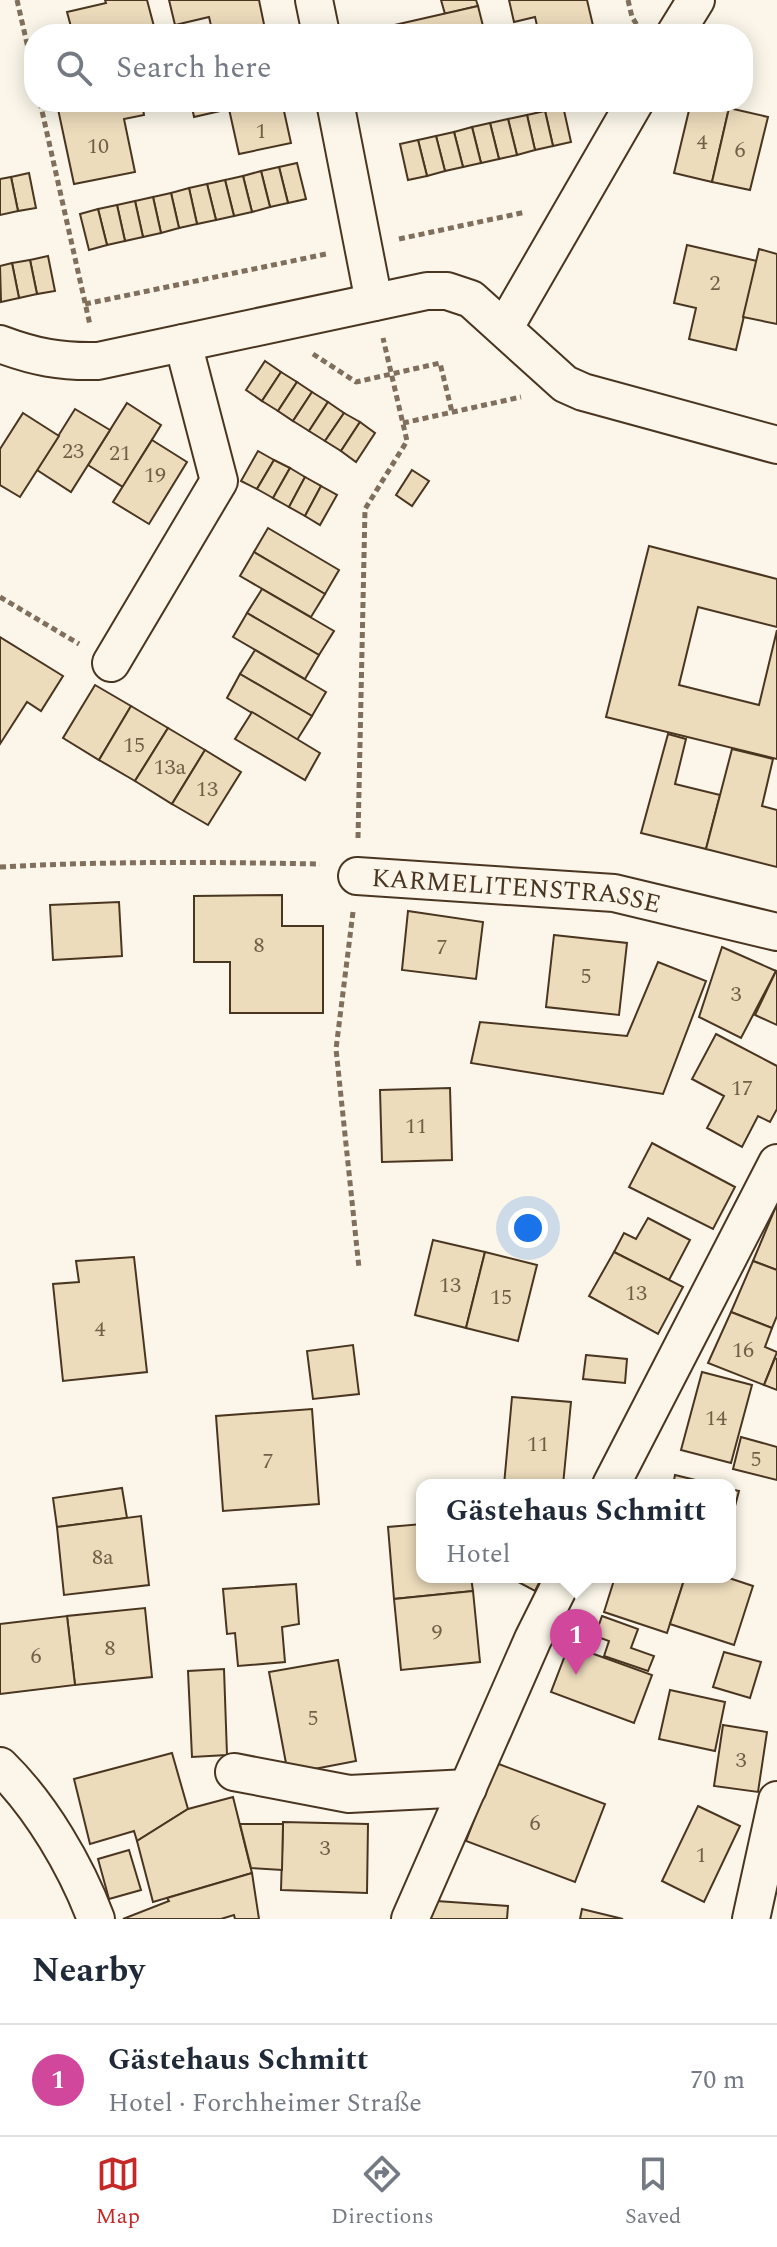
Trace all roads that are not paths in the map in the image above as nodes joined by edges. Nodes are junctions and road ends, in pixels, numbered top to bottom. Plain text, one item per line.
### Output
1 (314, 0) edge
2 (696, 0) edge
3 (319, 24) edge
4 (681, 24) edge
5 (337, 112) edge
6 (629, 112) edge
7 (374, 302) junction
8 (505, 327) junction
9 (183, 343) junction
10 (0, 344) edge
11 (777, 445) edge
12 (111, 663) road end
13 (357, 871) road end
14 (777, 932) edge
15 (777, 1163) edge
16 (614, 1479) edge
17 (561, 1583) edge
18 (0, 1766) edge
19 (234, 1772) dead end
20 (468, 1788) junction
21 (777, 1800) edge
22 (96, 1919) edge
23 (410, 1919) edge
24 (751, 1919) edge

1 - 3 street
2 - 4 street
5 - 7 street
6 - 8 street
7 - 8 street
7 - 9 street
8 - 11 street
9 - 10 street
9 - 12 street
13 - 14 street, KARMELITENSTRASSE
15 - 16 street
17 - 20 street
18 - 22 street
19 - 20 street
20 - 23 street
21 - 24 street

